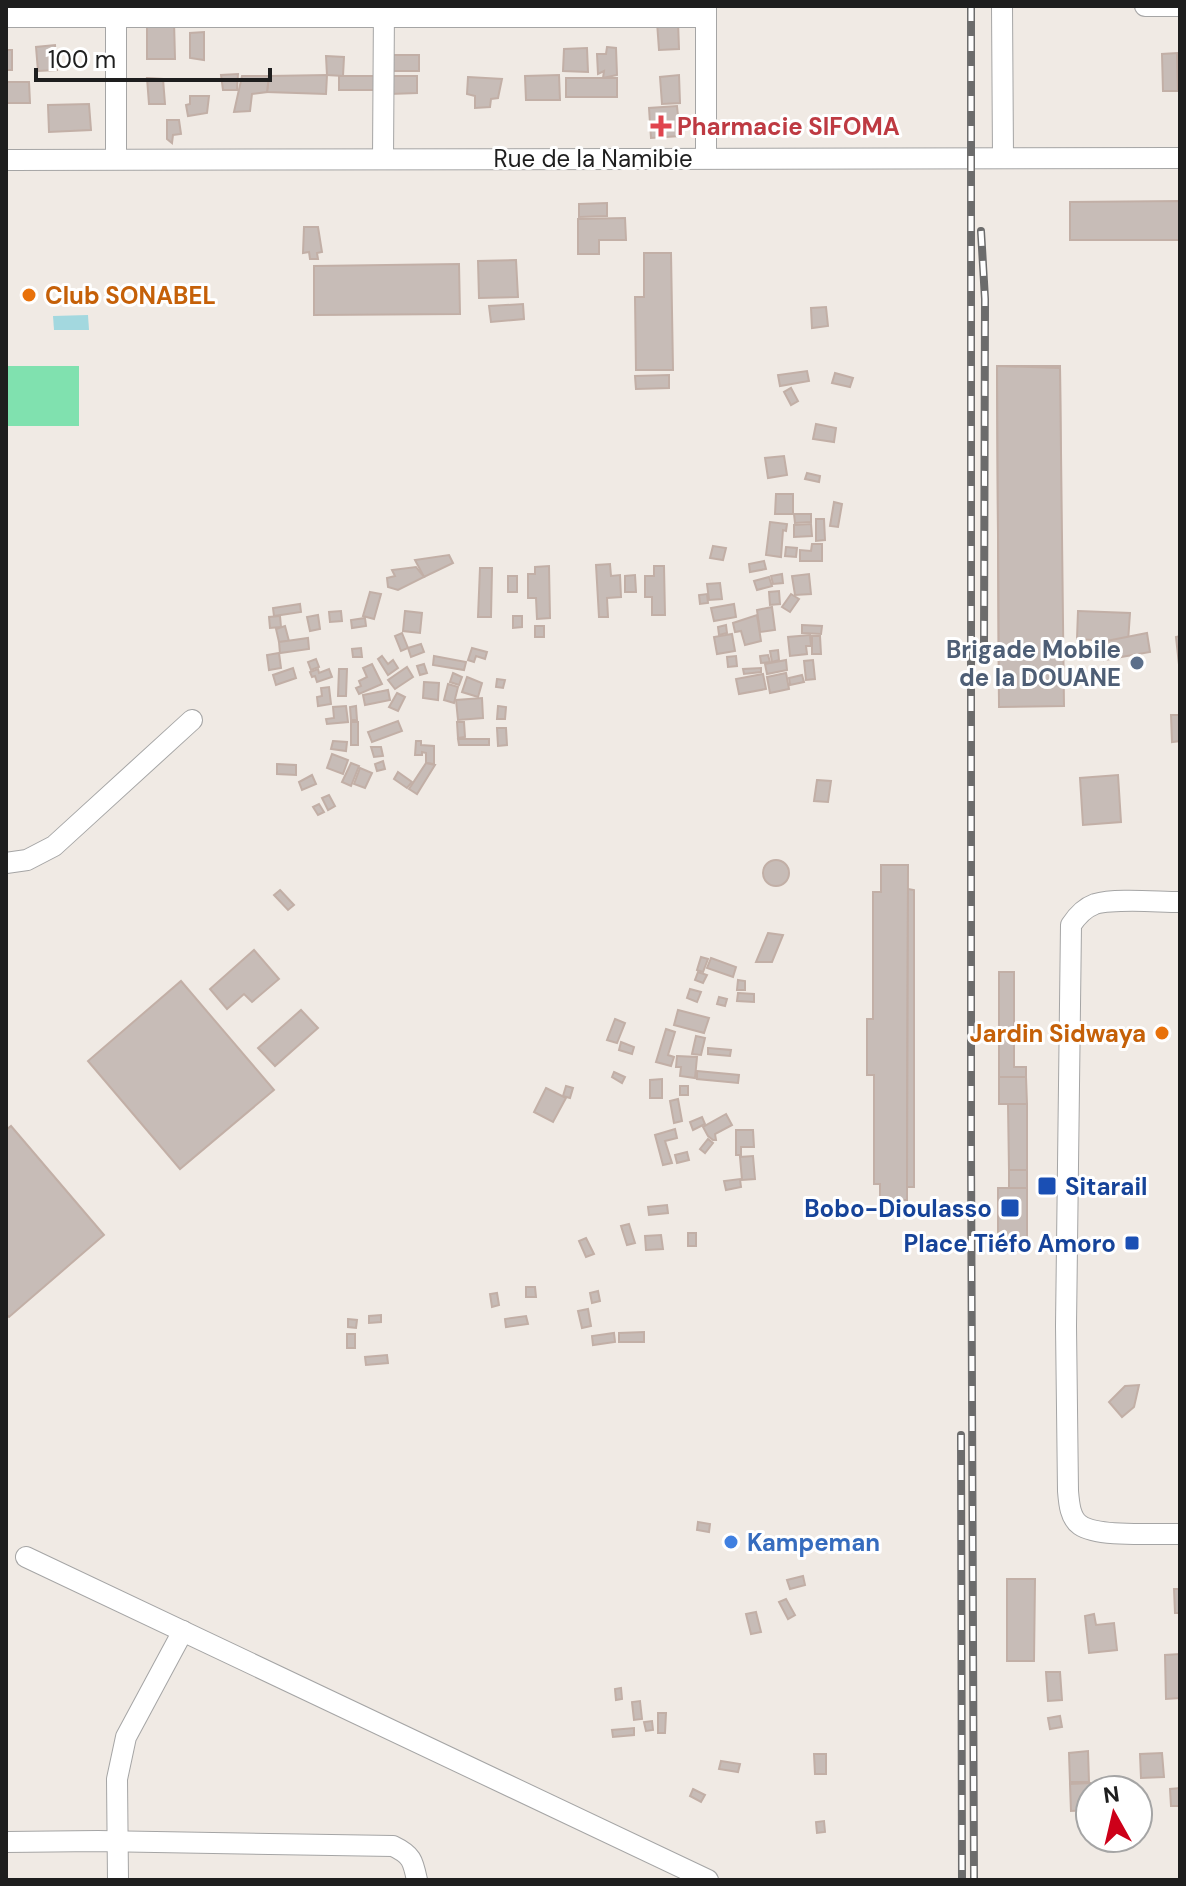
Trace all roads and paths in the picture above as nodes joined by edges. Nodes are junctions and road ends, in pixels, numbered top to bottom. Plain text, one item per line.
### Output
1 (1002, 6) edge
2 (1145, 6) edge
3 (1180, 6) edge
4 (116, 11) edge
5 (384, 11) edge
6 (706, 11) edge
7 (6, 17) edge
8 (706, 158) junction
9 (1003, 158) junction
10 (1180, 158) edge
11 (116, 159) junction
12 (383, 159) junction
13 (6, 160) edge
14 (192, 720) dead end
15 (6, 863) edge
16 (1180, 902) edge
17 (1180, 1534) edge
18 (26, 1557) dead end
19 (183, 1631) junction
20 (6, 1842) edge
21 (117, 1842) junction
22 (118, 1880) edge
23 (417, 1880) edge
24 (708, 1880) edge

1 - 9 street
2 - 3 street
4 - 5 street
4 - 7 street
4 - 11 street
5 - 6 street
5 - 12 street
6 - 8 street
8 - 9 street, Rue de la Namibie
8 - 12 street, Rue de la Namibie
9 - 10 street, Rue de la Namibie
11 - 12 street, Rue de la Namibie
11 - 13 street, Rue de la Namibie
14 - 15 street
16 - 17 street
18 - 19 street
19 - 21 street
19 - 24 street
20 - 21 street
21 - 22 street
21 - 23 street

